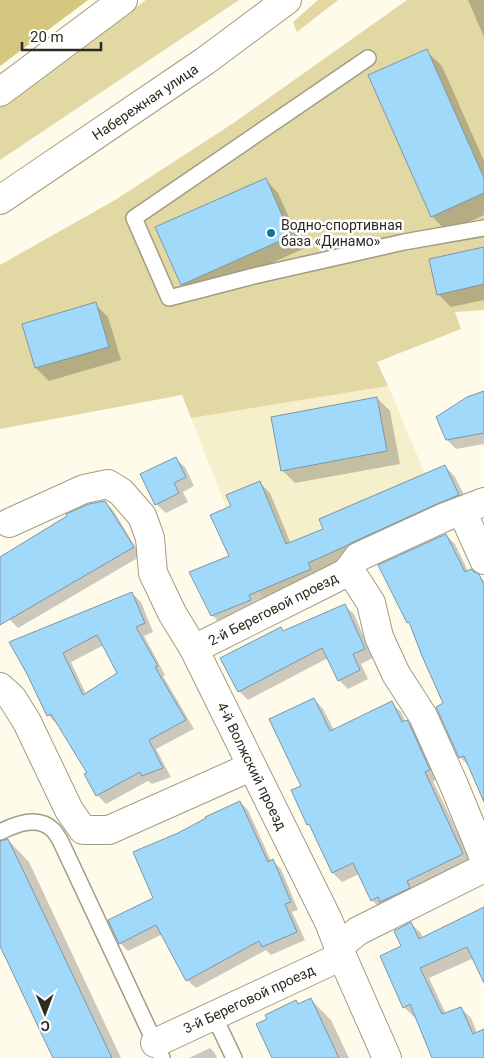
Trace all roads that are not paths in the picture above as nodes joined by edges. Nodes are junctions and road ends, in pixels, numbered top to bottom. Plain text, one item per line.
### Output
1 (123, 0) edge
2 (287, 0) edge
3 (368, 58) dead end
4 (0, 92) edge
5 (0, 200) edge
6 (484, 228) edge
7 (473, 507) edge
8 (9, 523) dead end
9 (484, 560) edge
10 (347, 572) junction
11 (194, 649) junction
12 (0, 686) edge
13 (251, 765) junction
14 (0, 832) edge
15 (484, 858) edge
16 (484, 868) edge
17 (340, 951) junction
18 (214, 1016) junction
19 (159, 1050) edge
20 (234, 1058) edge
21 (387, 1058) edge

1 - 4 street
2 - 5 street, Набережная улица
3 - 6 lane
7 - 9 street
7 - 10 street, 2-й Береговой проезд
8 - 11 street, 4-й Волжский проезд
10 - 11 street, 2-й Береговой проезд
10 - 15 street
11 - 13 street, 4-й Волжский проезд
12 - 13 street
13 - 17 street, 4-й Волжский проезд
14 - 19 lane
16 - 17 street, 3-й Береговой проезд
17 - 18 street, 3-й Береговой проезд
17 - 21 street, 4-й Волжский проезд
18 - 19 street, 3-й Береговой проезд
18 - 20 lane

